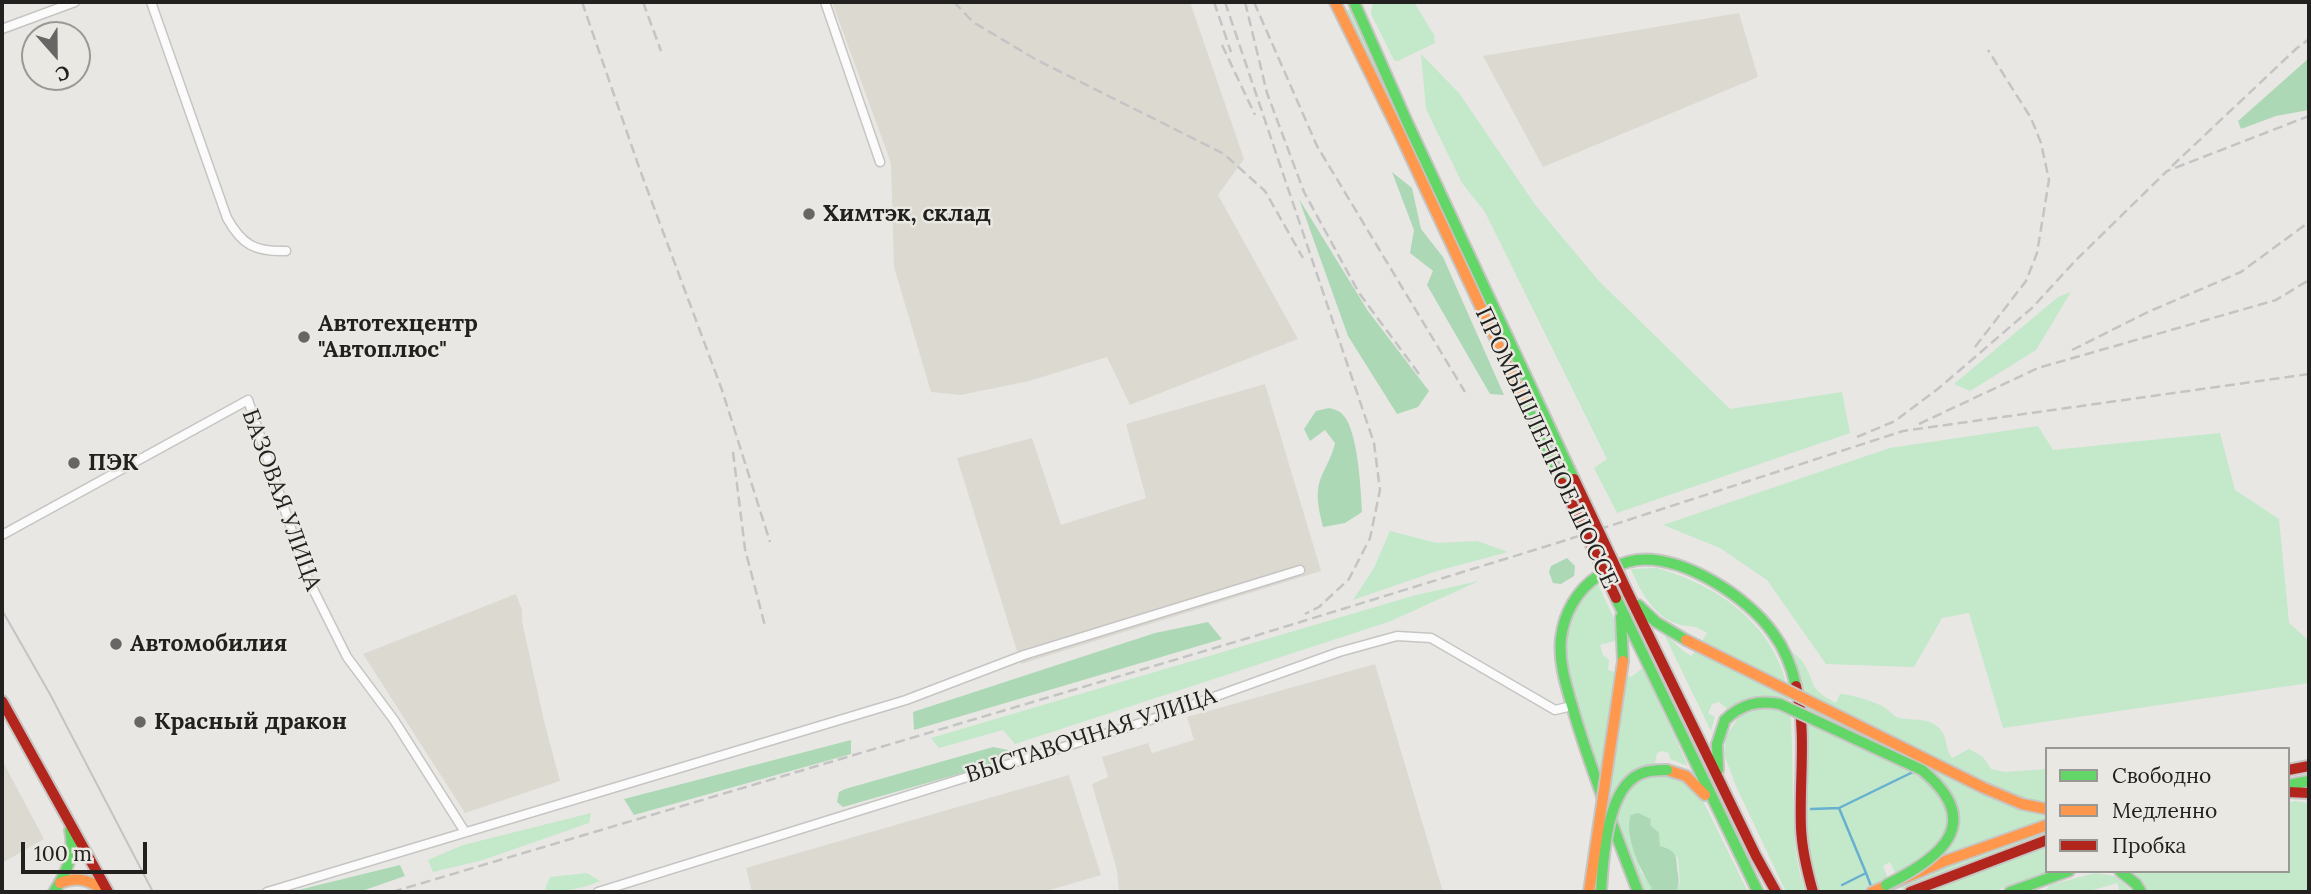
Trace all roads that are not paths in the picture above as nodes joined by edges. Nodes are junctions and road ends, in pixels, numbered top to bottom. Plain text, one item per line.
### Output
1 (75, 2) edge
2 (151, 2) edge
3 (825, 2) edge
4 (1354, 2) edge
5 (1340, 3) edge
6 (2, 29) edge
7 (880, 162) dead end
8 (286, 251) dead end
9 (2, 534) edge
10 (1300, 570) dead end
11 (1628, 593) junction
12 (1616, 598) junction
13 (2, 701) edge
14 (1572, 706) junction
15 (2309, 766) edge
16 (2290, 770) edge
17 (2309, 781) edge
18 (2290, 785) edge
19 (1721, 786) junction
20 (2290, 792) edge
21 (2309, 793) edge
22 (2045, 809) edge
23 (65, 817) junction
24 (1720, 818) junction
25 (2045, 826) edge
26 (465, 832) junction
27 (2045, 841) edge
28 (2063, 873) edge
29 (2122, 873) edge
30 (1886, 885) junction
31 (57, 888) edge
32 (107, 892) edge
33 (267, 892) edge
34 (598, 892) edge
35 (1589, 892) edge
36 (1601, 892) edge
37 (1638, 892) edge
38 (1758, 892) edge
39 (1776, 892) edge
40 (1813, 892) edge
41 (1872, 892) edge
42 (1910, 892) edge
43 (2010, 892) edge
44 (2141, 892) edge

1 - 6 street
2 - 8 street
3 - 7 street
4 - 11 main road, ПРОМЫШЛЕННОЕ ШОССЕ, bridge
5 - 12 main road, ПРОМЫШЛЕННОЕ ШОССЕ, bridge
9 - 26 street, БАЗОВАЯ УЛИЦА
10 - 26 street
11 - 19 main road, ПРОМЫШЛЕННОЕ ШОССЕ
11 - 22 main road, bridge
12 - 24 main road, ПРОМЫШЛЕННОЕ ШОССЕ
12 - 35 main road, bridge
13 - 23 main road
14 - 34 street, ВЫСТАВОЧНАЯ УЛИЦА
14 - 37 main road
14 - 40 main road
15 - 16 main road
17 - 18 main road
19 - 30 main road, bridge
19 - 39 main road, ПРОМЫШЛЕННОЕ ШОССЕ
20 - 21 main road
23 - 31 main road
23 - 32 main road
24 - 36 main road, bridge
24 - 38 main road, ПРОМЫШЛЕННОЕ ШОССЕ
25 - 30 main road, bridge
26 - 33 street
27 - 42 main road
28 - 43 main road
29 - 44 main road
30 - 41 main road
31 - 32 main road

